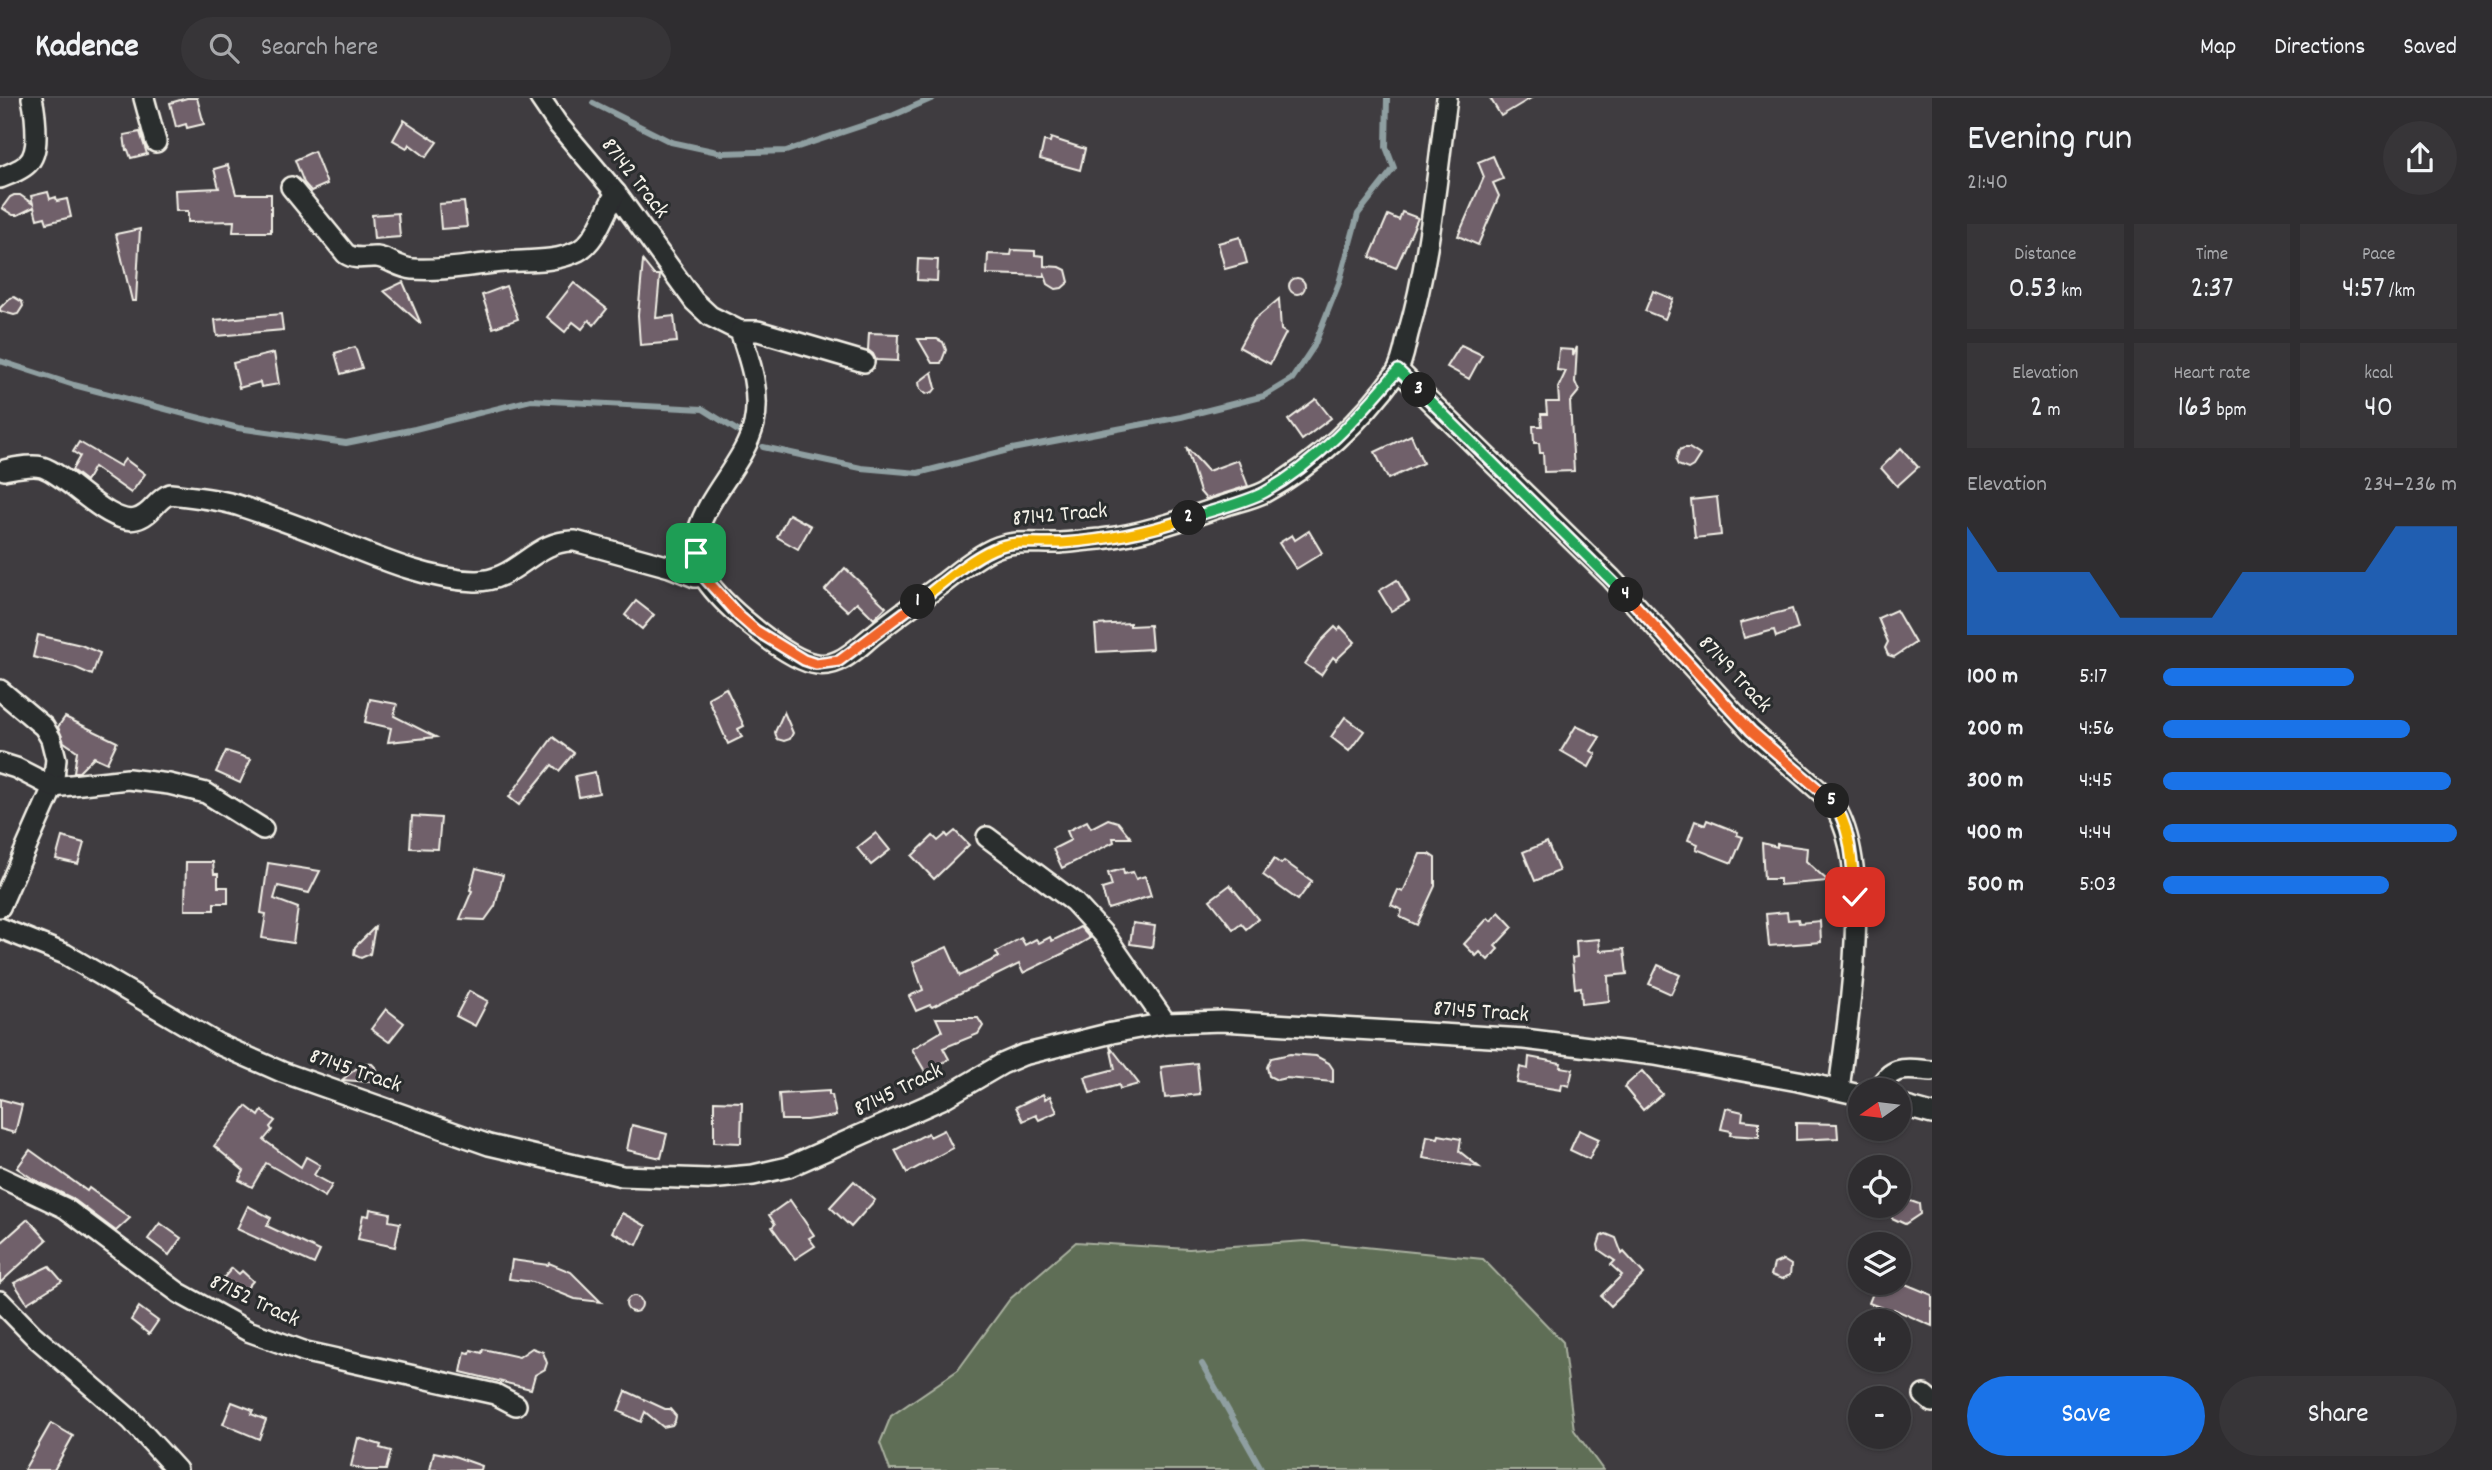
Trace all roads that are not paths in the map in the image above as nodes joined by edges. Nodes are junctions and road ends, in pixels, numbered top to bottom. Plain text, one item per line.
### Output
1 (32, 98) edge
2 (144, 98) edge
3 (540, 98) edge
4 (1447, 98) edge
5 (156, 142) dead end
6 (0, 178) edge
7 (290, 187) dead end
8 (616, 193) junction
9 (740, 331) junction
10 (864, 362) dead end
11 (1398, 370) junction
12 (4, 470) dead end
13 (703, 576) junction
14 (0, 690) edge
15 (0, 763) edge
16 (53, 788) junction
17 (263, 829) dead end
18 (987, 836) dead end
19 (0, 907) edge
20 (0, 928) edge
21 (1166, 1023) junction
22 (1932, 1071) edge
23 (1885, 1078) edge
24 (1839, 1089) junction
25 (1848, 1092) edge
26 (1911, 1108) edge
27 (1932, 1114) edge
28 (0, 1177) edge
29 (0, 1301) edge
30 (516, 1405) dead end
31 (177, 1470) edge

1 - 6 street
2 - 5 street
3 - 8 street, 87142 Track
4 - 11 street, 87142 Track
7 - 8 street
8 - 9 street, 87142 Track
9 - 10 street, 87142 Track
9 - 13 street
11 - 13 street, 87142 Track
11 - 24 street, 87149 Track
12 - 13 street
14 - 16 street
15 - 16 street
16 - 17 street
16 - 19 street
18 - 21 street
20 - 21 street, 87145 Track
21 - 24 street, 87145 Track
22 - 23 street
24 - 25 street, 87145 Track
26 - 27 street
28 - 30 street, 87152 Track
29 - 31 street

